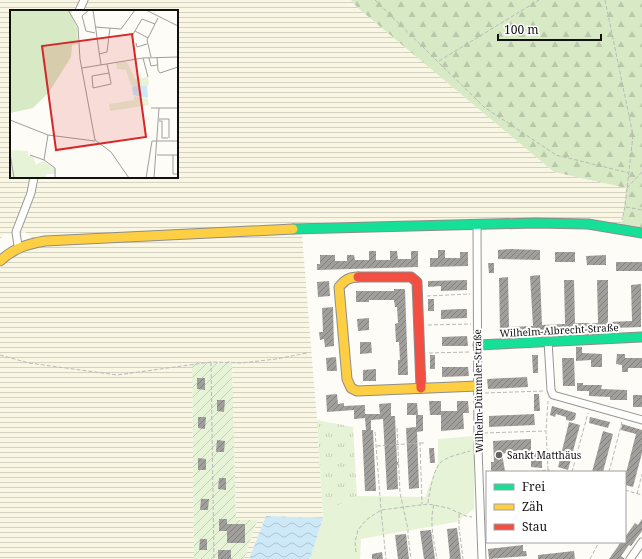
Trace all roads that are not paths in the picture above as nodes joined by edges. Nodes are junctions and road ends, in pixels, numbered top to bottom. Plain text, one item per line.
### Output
1 (84, 0) edge
2 (80, 10) edge
3 (34, 178) edge
4 (476, 224) junction
5 (642, 233) edge
6 (18, 246) junction
7 (0, 261) edge
8 (642, 337) edge
9 (548, 341) junction
10 (478, 348) junction
11 (421, 388) junction
12 (478, 390) junction
13 (642, 420) edge
14 (642, 542) edge
15 (482, 559) edge
16 (630, 559) edge

1 - 2 street
3 - 6 street
4 - 5 main road
4 - 6 main road
4 - 10 street, Wilhelm-Dümmler-Straße
6 - 7 main road
8 - 9 main road, Wilhelm-Albrecht-Straße
9 - 10 main road, Wilhelm-Albrecht-Straße
9 - 13 street
10 - 12 street, Wilhelm-Dümmler-Straße
11 - 11 main road
11 - 12 main road
12 - 15 street, Wilhelm-Dümmler-Straße
14 - 16 street

